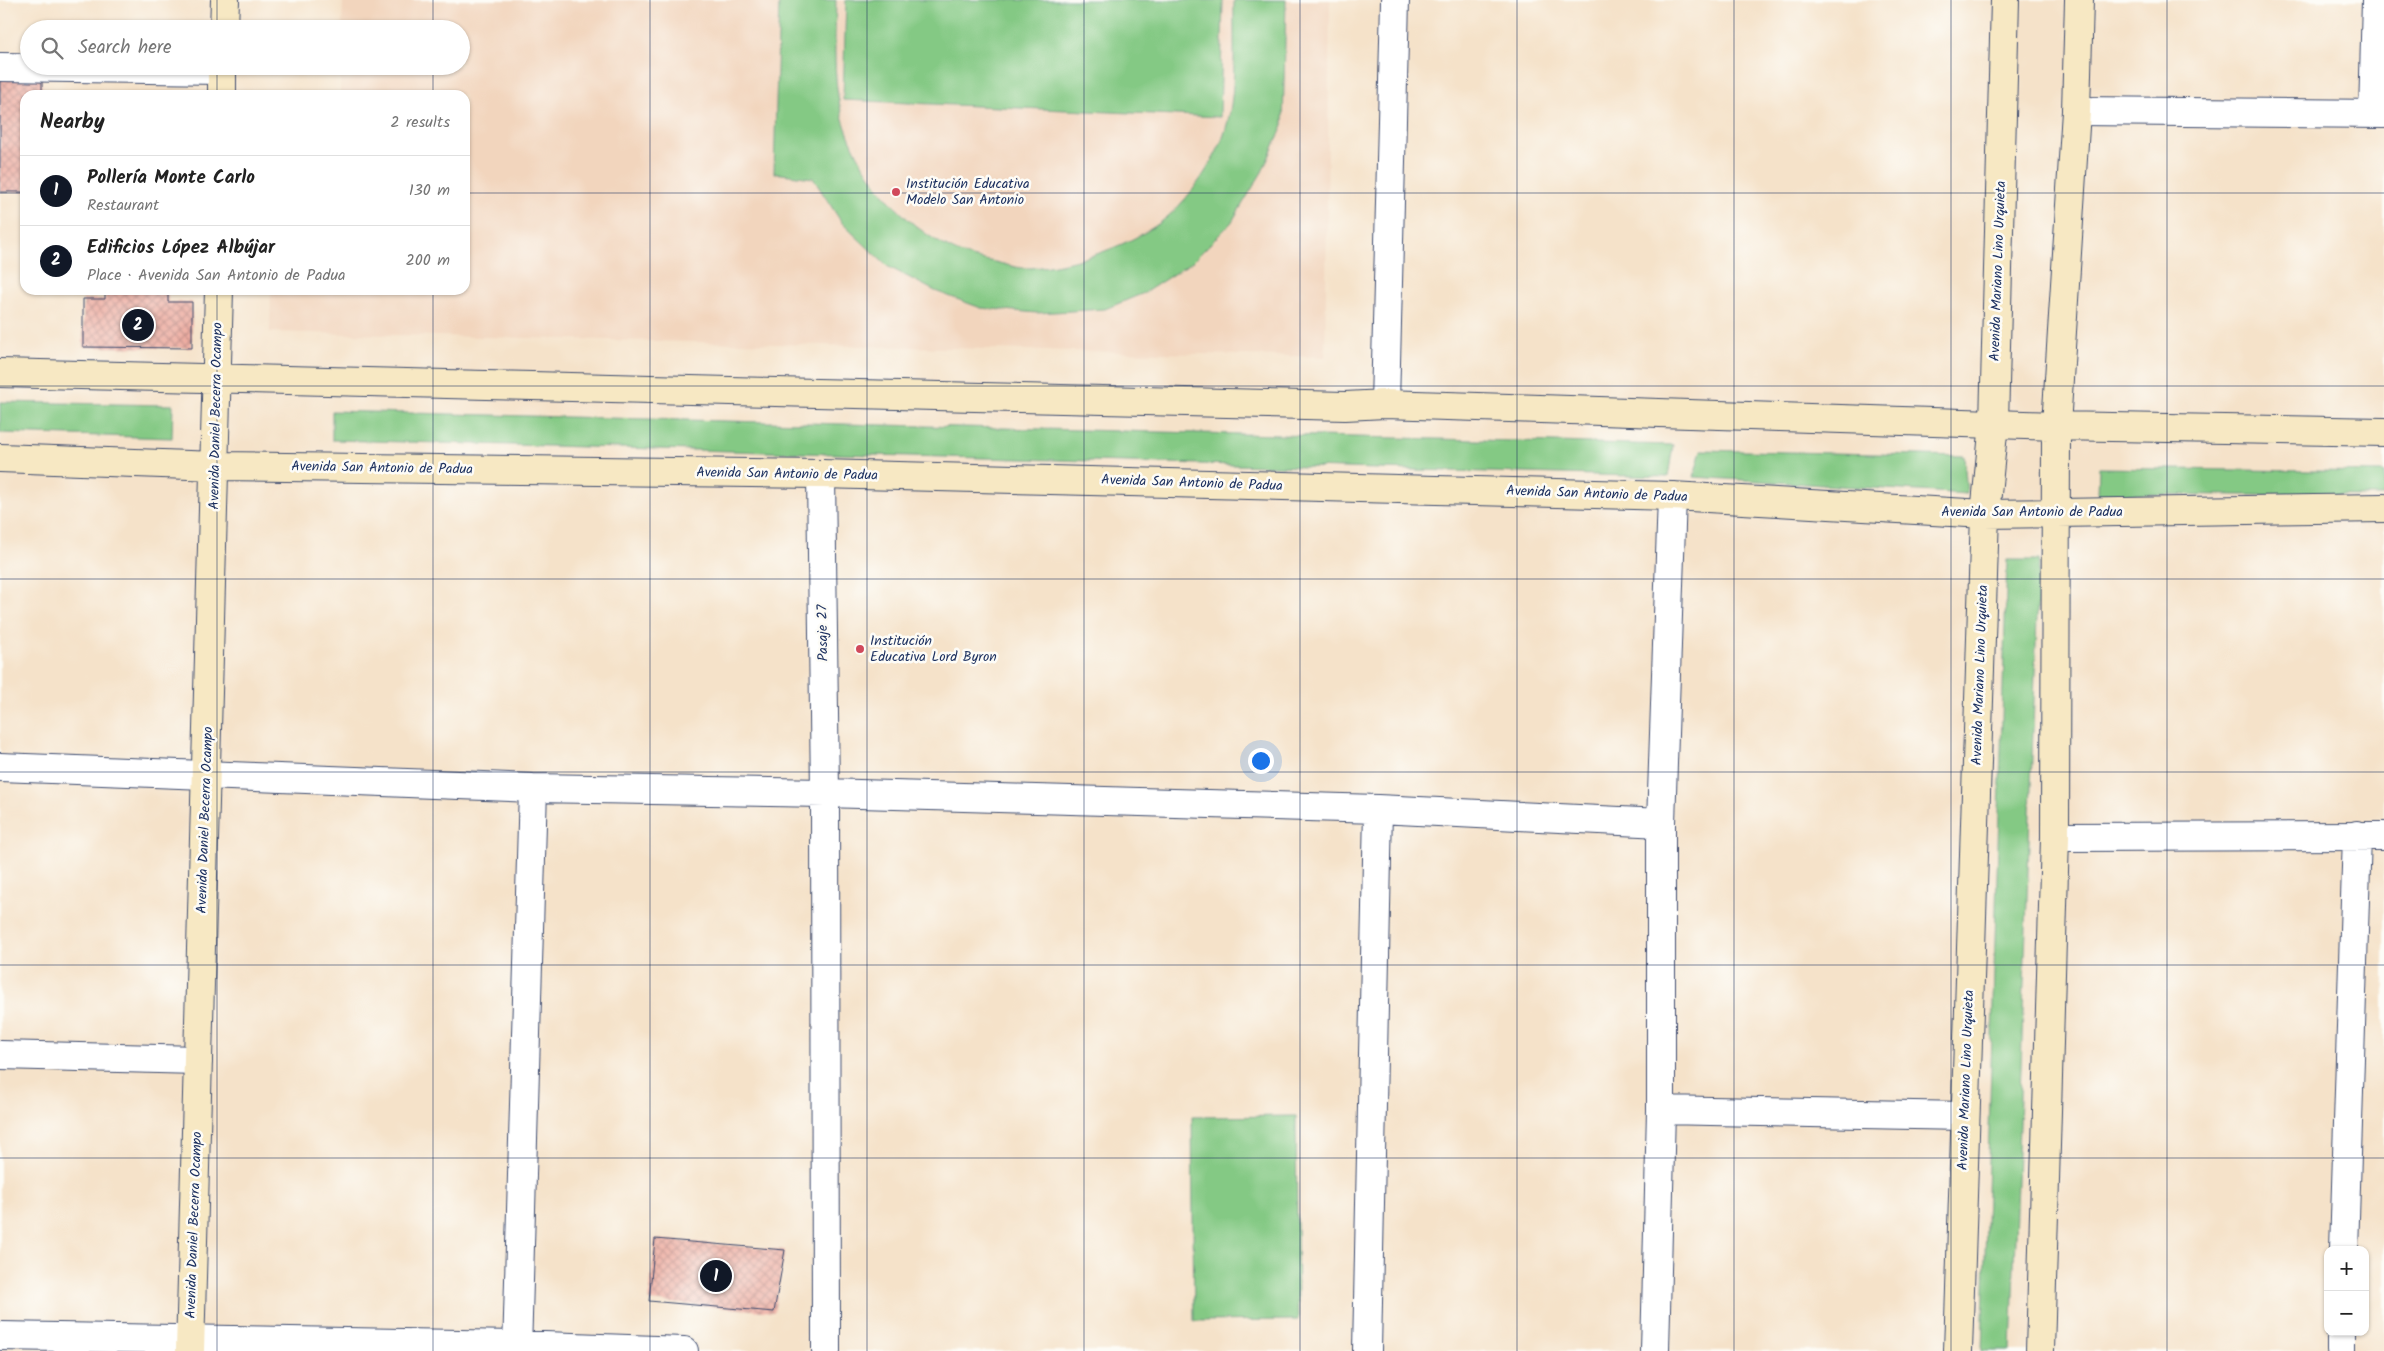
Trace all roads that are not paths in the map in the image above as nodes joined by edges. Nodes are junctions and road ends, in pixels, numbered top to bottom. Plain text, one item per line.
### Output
1 (225, 0) edge
2 (1395, 0) edge
3 (2005, 0) edge
4 (2079, 0) edge
5 (2376, 0) edge
6 (224, 20) edge
7 (0, 67) edge
8 (20, 68) edge
9 (178, 75) edge
10 (222, 77) edge
11 (2076, 111) junction
12 (2379, 114) edge
13 (219, 295) edge
14 (0, 373) edge
15 (218, 378) junction
16 (1385, 404) junction
17 (1994, 423) junction
18 (2056, 426) junction
19 (2384, 432) edge
20 (0, 458) edge
21 (216, 466) junction
22 (821, 474) junction
23 (1672, 496) junction
24 (2384, 508) edge
25 (2057, 513) junction
26 (1985, 514) junction
27 (0, 767) edge
28 (206, 776) junction
29 (533, 788) junction
30 (825, 792) junction
31 (1378, 809) junction
32 (1661, 823) junction
33 (2357, 835) junction
34 (2384, 836) edge
35 (2055, 837) junction
36 (0, 1055) edge
37 (198, 1060) junction
38 (1661, 1110) junction
39 (1965, 1116) junction
40 (2344, 1246) edge
41 (0, 1336) edge
42 (2341, 1336) edge
43 (190, 1346) edge
44 (517, 1348) edge
45 (684, 1351) edge
46 (826, 1351) edge
47 (1367, 1351) edge
48 (1655, 1351) edge
49 (1958, 1351) edge
50 (2040, 1351) edge
51 (2341, 1351) edge

1 - 6 street
2 - 16 street
3 - 17 street, Avenida Mariano Lino Urquieta
4 - 11 street
5 - 12 street
7 - 8 street
9 - 10 street
11 - 12 street
11 - 18 street
13 - 15 street, Avenida Daniel Becerra Ocampo
14 - 15 street
15 - 16 street
15 - 21 street, Avenida Daniel Becerra Ocampo
16 - 17 street
17 - 18 street
17 - 26 street, Avenida Mariano Lino Urquieta
18 - 19 street
18 - 25 street
20 - 21 street, Avenida San Antonio de Padua
21 - 22 street, Avenida San Antonio de Padua
21 - 28 street, Avenida Daniel Becerra Ocampo
22 - 23 street, Avenida San Antonio de Padua
22 - 30 street, Pasaje 27
23 - 26 street, Avenida San Antonio de Padua
23 - 32 street
24 - 25 street, Avenida San Antonio de Padua
25 - 26 street, Avenida San Antonio de Padua
25 - 35 street
26 - 39 street, Avenida Mariano Lino Urquieta
27 - 28 street
28 - 29 street
28 - 37 street, Avenida Daniel Becerra Ocampo
29 - 30 street
29 - 44 street
30 - 31 street
30 - 46 street, Pasaje 27
31 - 32 street
31 - 47 street
32 - 38 street
33 - 34 street
33 - 35 street
33 - 40 street
35 - 50 street
36 - 37 street
37 - 43 street, Avenida Daniel Becerra Ocampo
38 - 39 street
38 - 48 street
39 - 49 street, Avenida Mariano Lino Urquieta
41 - 43 street
42 - 51 street
43 - 44 street
44 - 45 street

